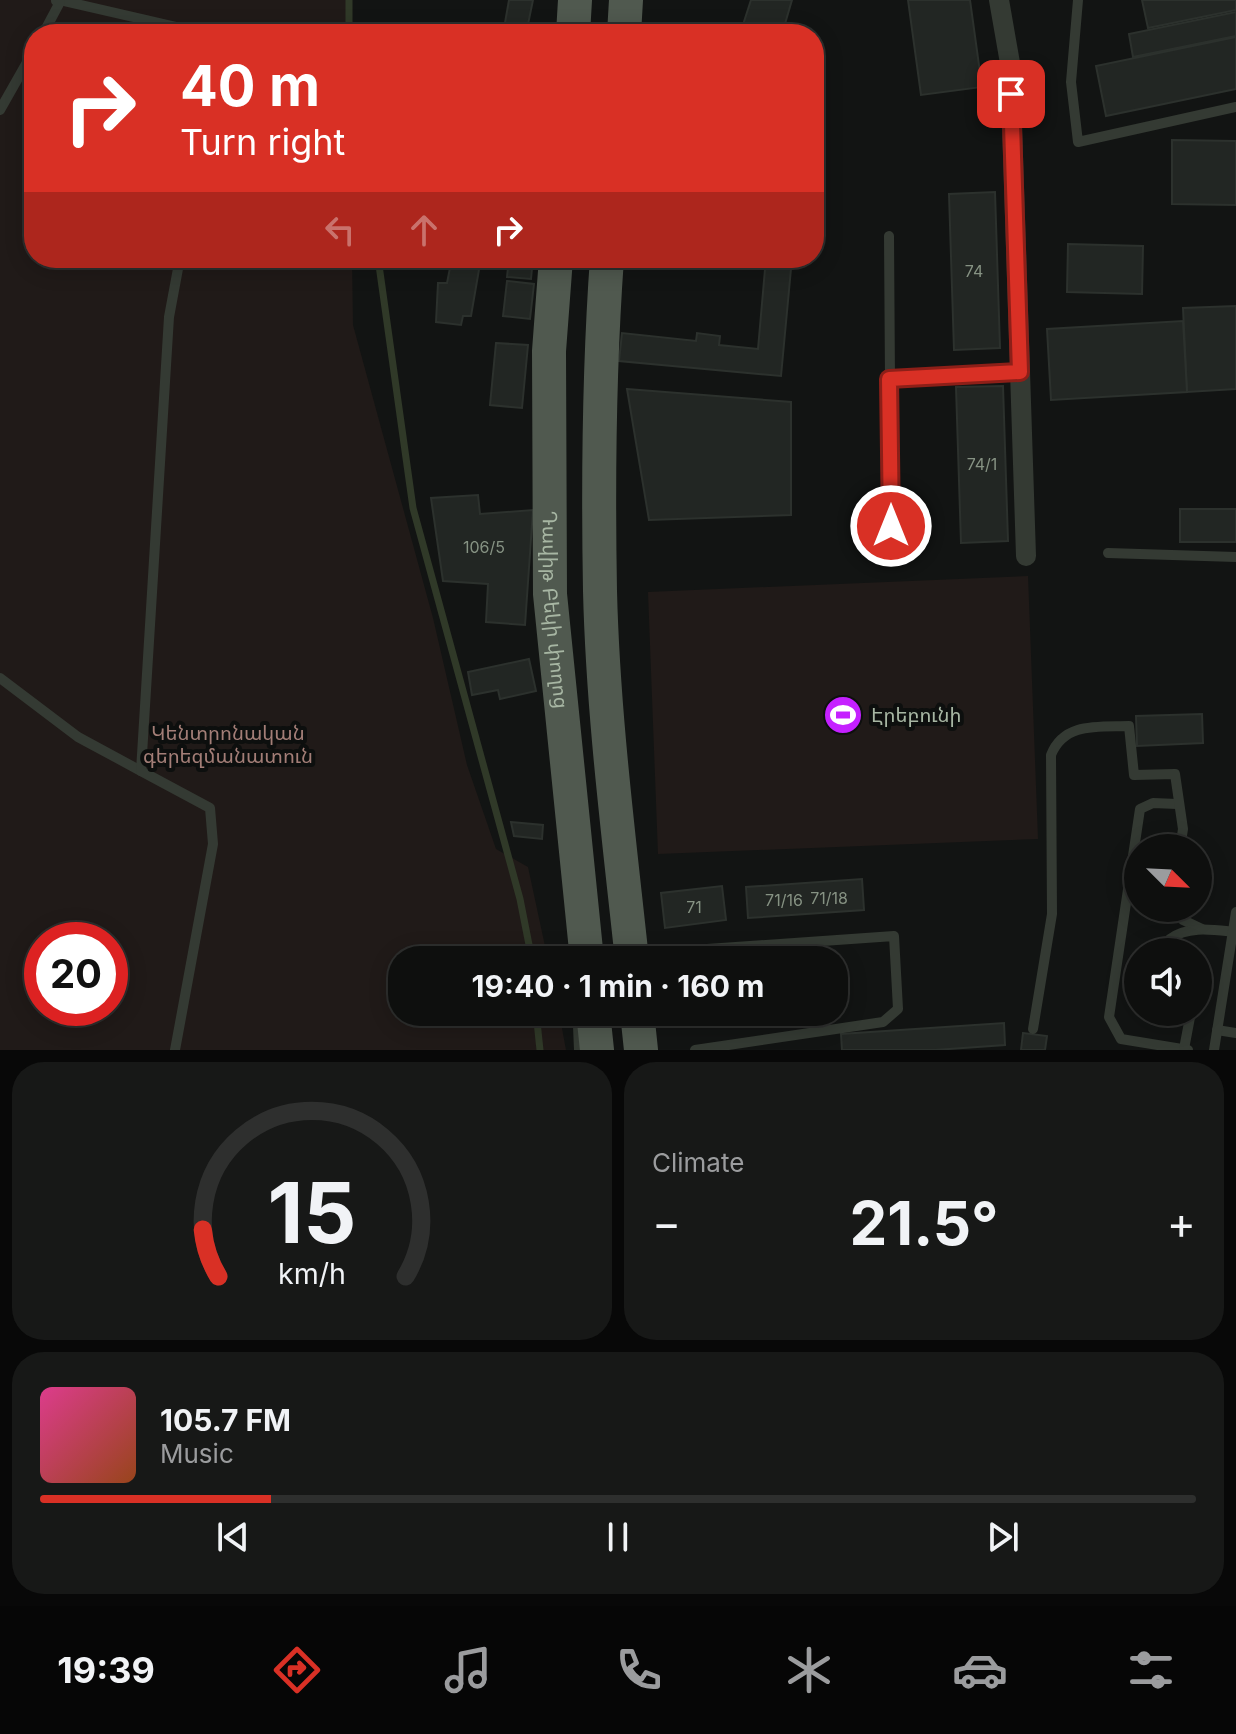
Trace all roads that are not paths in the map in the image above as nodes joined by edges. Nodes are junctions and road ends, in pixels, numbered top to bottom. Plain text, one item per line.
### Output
1 (575, 0) edge
2 (626, 0) edge
3 (999, 0) edge
4 (1078, 0) edge
5 (58, 1) edge
6 (48, 24) edge
7 (162, 24) edge
8 (574, 24) edge
9 (625, 24) edge
10 (24, 68) edge
11 (1236, 107) edge
12 (0, 110) edge
13 (889, 236) dead end
14 (178, 268) edge
15 (555, 268) edge
16 (606, 268) edge
17 (1020, 372) junction
18 (889, 379) junction
19 (891, 526) dead end
20 (1108, 553) dead end
21 (1026, 556) dead end
22 (1236, 557) edge
23 (0, 678) edge
24 (141, 771) junction
25 (1177, 804) junction
26 (1182, 834) edge
27 (1236, 912) edge
28 (1187, 922) edge
29 (1202, 929) junction
30 (1234, 932) edge
31 (1173, 938) edge
32 (586, 946) edge
33 (630, 946) edge
34 (769, 946) edge
35 (578, 1026) edge
36 (594, 1026) edge
37 (638, 1026) edge
38 (1189, 1026) edge
39 (1033, 1029) dead end
40 (1217, 1030) junction
41 (1236, 1033) edge
42 (175, 1050) edge
43 (579, 1050) edge
44 (597, 1050) edge
45 (641, 1050) edge
46 (695, 1050) edge
47 (1186, 1050) edge
48 (1214, 1050) edge

1 - 8 main road
2 - 9 main road
3 - 17 street
4 - 11 lane
5 - 6 lane
5 - 7 lane
10 - 12 lane
13 - 18 lane
14 - 24 lane
15 - 32 main road, Դավիթ Բեկի փողոց
16 - 33 main road
17 - 18 lane
17 - 21 street
18 - 19 lane
20 - 22 lane
23 - 24 lane
24 - 42 lane
25 - 26 lane
25 - 39 lane
25 - 47 lane
27 - 30 lane
28 - 29 lane
29 - 30 lane
29 - 31 lane
30 - 40 lane
34 - 46 lane
35 - 43 lane
36 - 44 main road
37 - 45 main road
38 - 47 lane
40 - 41 lane
40 - 48 lane

